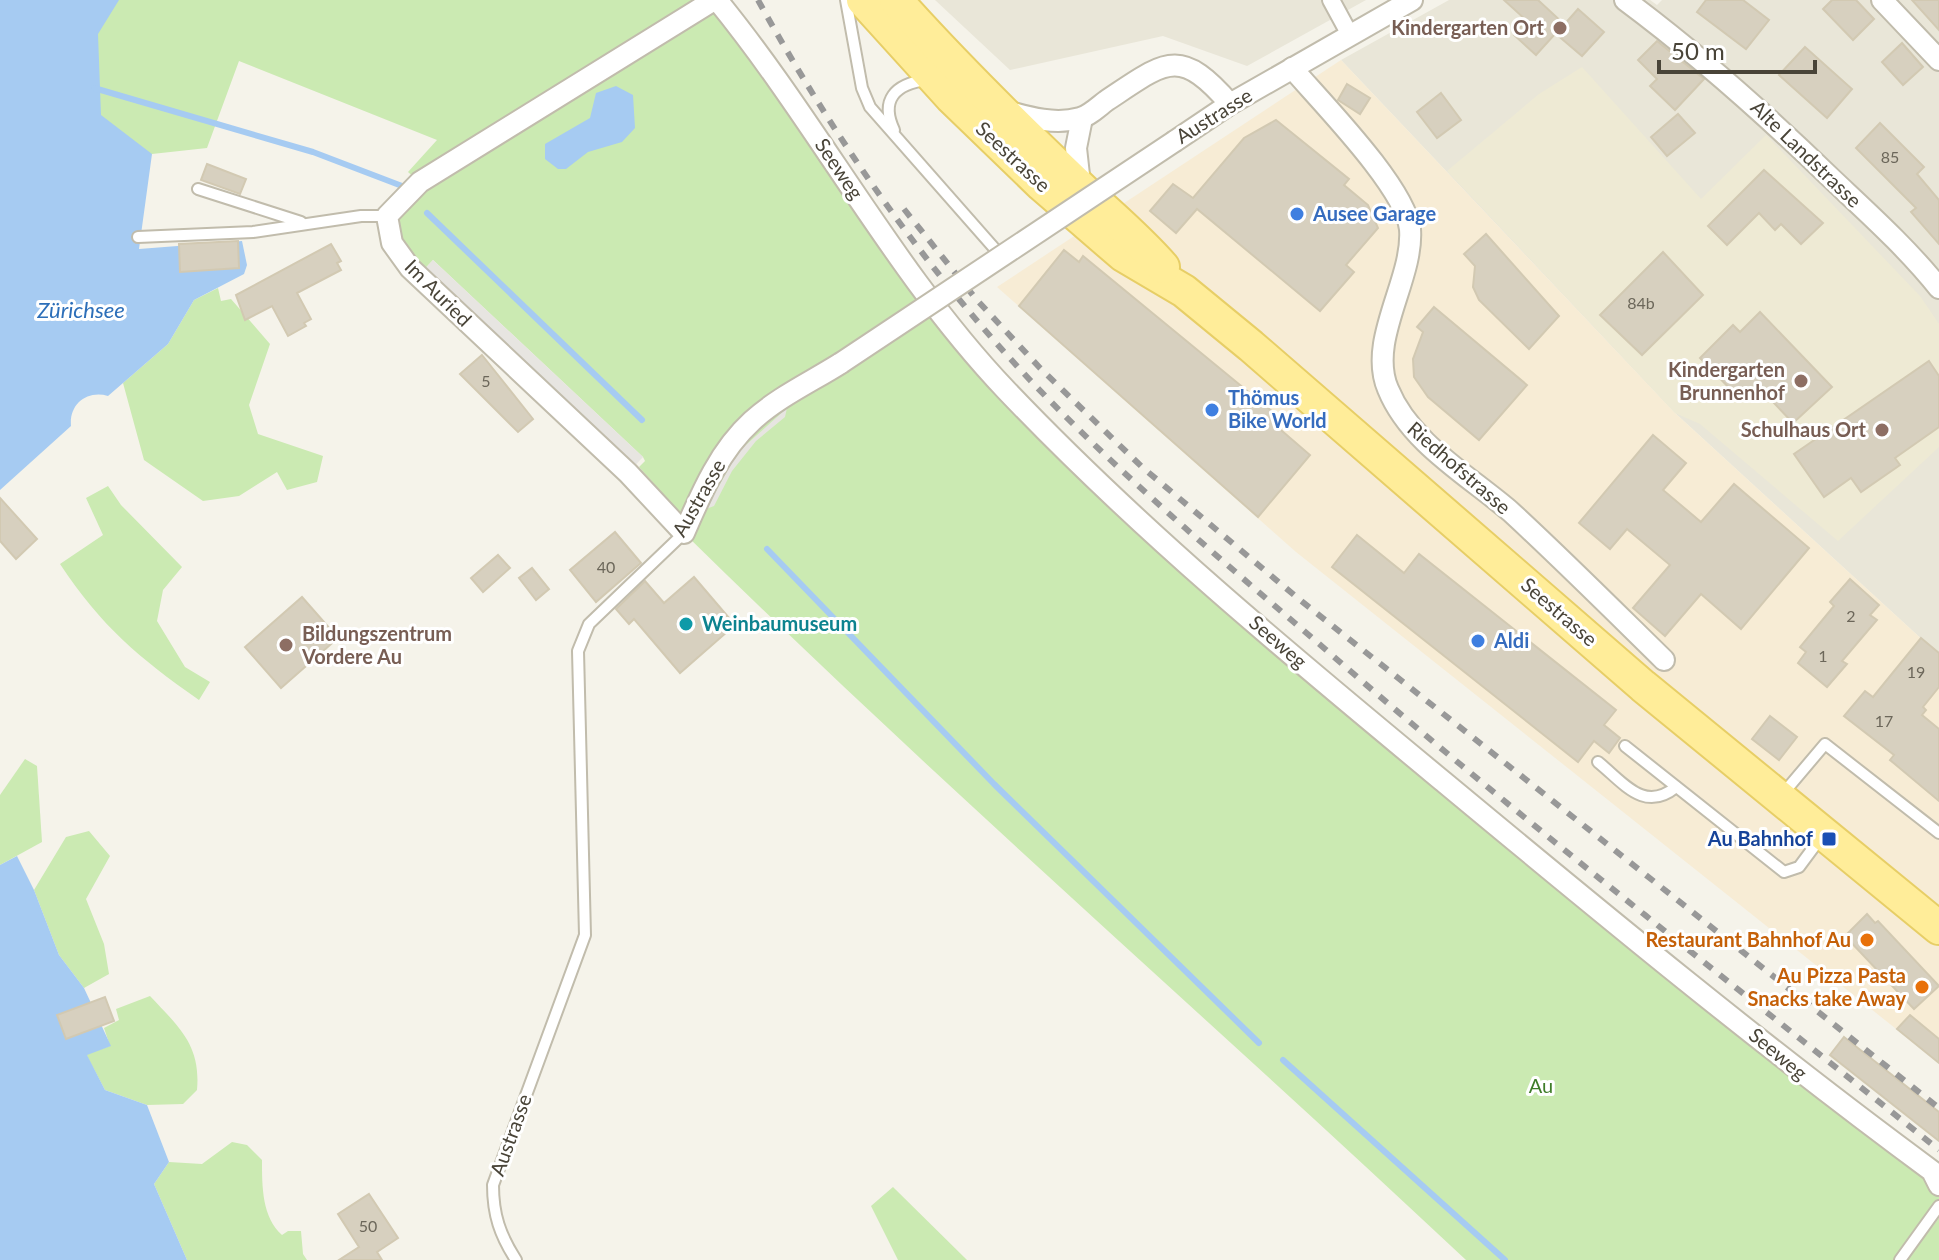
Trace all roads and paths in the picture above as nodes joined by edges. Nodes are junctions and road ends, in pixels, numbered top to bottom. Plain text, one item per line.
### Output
1 (715, 0) edge
2 (846, 0) edge
3 (863, 0) edge
4 (896, 0) edge
5 (1331, 0) edge
6 (1625, 0) edge
7 (1882, 0) edge
8 (1409, 1) edge
9 (1350, 35) junction
10 (1939, 60) edge
11 (1292, 68) junction
12 (934, 79) junction
13 (1230, 104) junction
14 (1001, 109) junction
15 (1082, 118) junction
16 (897, 136) junction
17 (1081, 188) junction
18 (198, 189) dead end
19 (387, 216) junction
20 (307, 223) junction
21 (138, 237) dead end
22 (1002, 257) junction
23 (1939, 288) edge
24 (1184, 291) junction
25 (684, 533) junction
26 (1664, 660) dead end
27 (1625, 746) dead end
28 (1598, 762) dead end
29 (1676, 787) junction
30 (1780, 798) junction
31 (1939, 833) edge
32 (1823, 835) junction
33 (1939, 928) edge
34 (1939, 1185) edge
35 (1939, 1206) edge
36 (516, 1260) edge
37 (1900, 1260) edge

1 - 19 street
1 - 34 street, Seeweg
2 - 16 lane
3 - 12 main road, Seestrasse
4 - 14 main road, Seestrasse
5 - 9 street
6 - 23 street, Alte Landstrasse
7 - 10 street
8 - 9 street, Austrasse
9 - 11 street, Austrasse
11 - 13 street, Austrasse
11 - 26 street, Riedhofstrasse
12 - 16 lane
12 - 24 main road, Seestrasse
13 - 15 street
13 - 22 street, Austrasse, bridge
14 - 15 street
14 - 17 main road, Seestrasse
15 - 17 street
16 - 22 lane
17 - 24 main road, Seestrasse
18 - 20 lane
19 - 20 lane
19 - 25 street, Im Auried
20 - 21 lane
22 - 25 street, Austrasse, bridge
24 - 30 main road, Seestrasse
25 - 36 lane, Austrasse
27 - 29 lane
28 - 29 lane
29 - 32 lane
30 - 31 lane
30 - 32 main road, Seestrasse
32 - 33 main road, Seestrasse
35 - 37 lane

